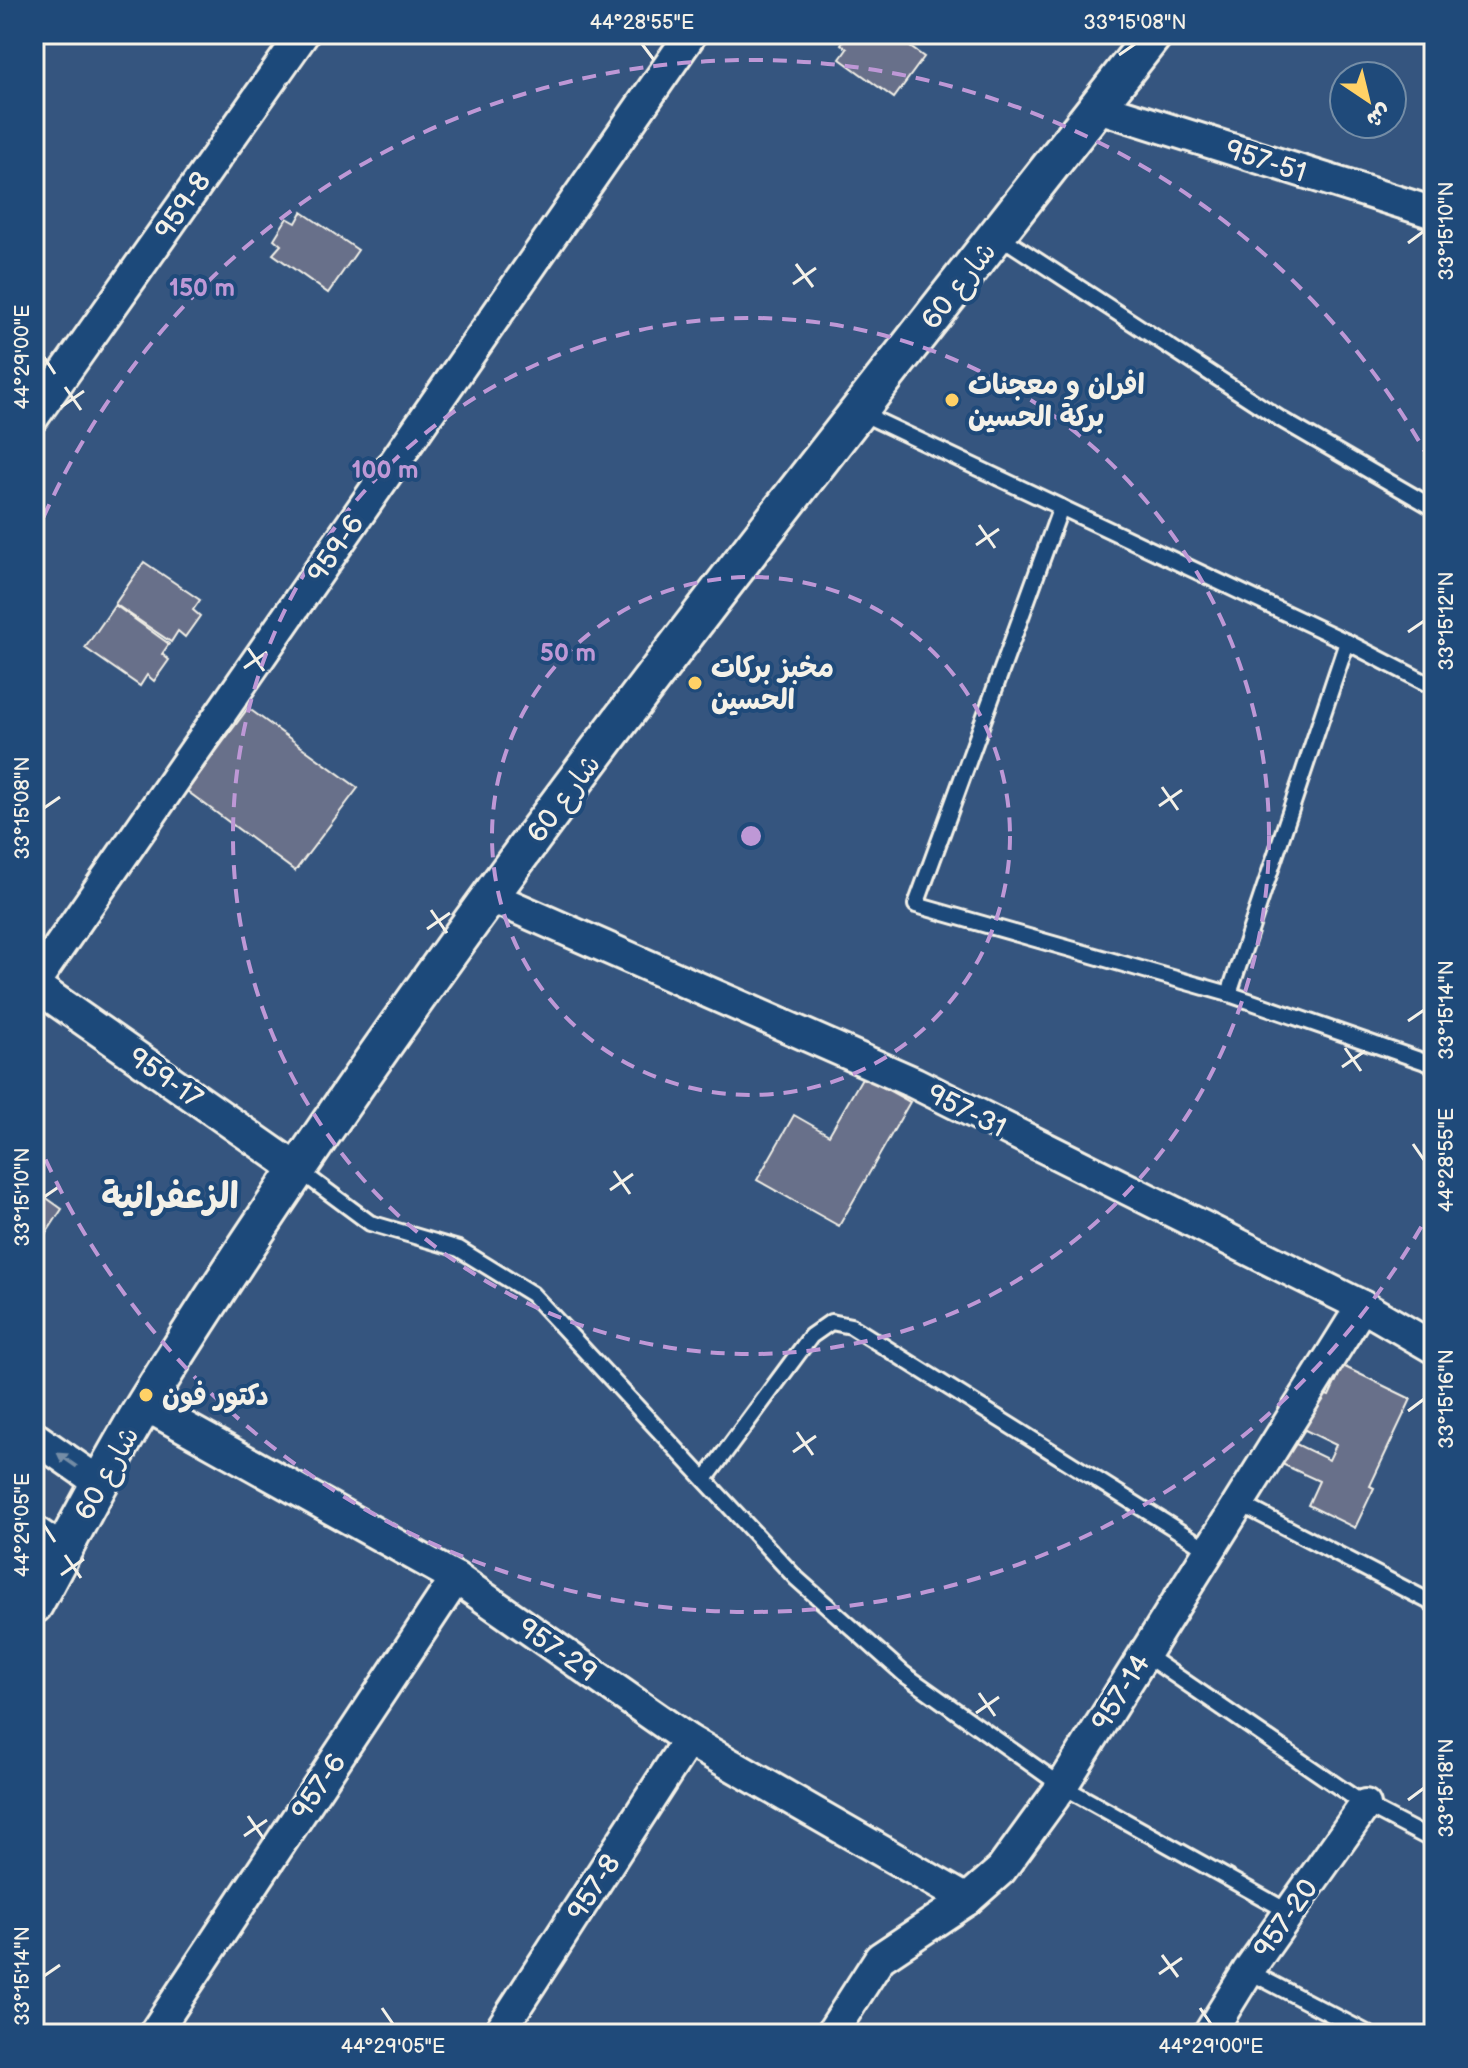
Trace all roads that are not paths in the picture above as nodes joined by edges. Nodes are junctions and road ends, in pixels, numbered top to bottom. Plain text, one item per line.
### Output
1 (303, 34) edge
2 (691, 34) edge
3 (1154, 34) edge
4 (1098, 107) junction
5 (1434, 213) edge
6 (997, 235) junction
7 (859, 411) junction
8 (34, 416) edge
9 (1061, 507) junction
10 (1434, 508) edge
11 (1347, 642) junction
12 (1434, 687) edge
13 (489, 896) junction
14 (34, 984) edge
15 (1229, 994) junction
16 (1434, 1065) edge
17 (297, 1169) junction
18 (1362, 1306) junction
19 (1431, 1339) edge
20 (145, 1405) junction
21 (34, 1437) edge
22 (706, 1478) junction
23 (100, 1483) junction
24 (1239, 1503) junction
25 (34, 1531) edge
26 (1209, 1550) junction
27 (63, 1551) junction
28 (456, 1578) junction
29 (1434, 1604) edge
30 (34, 1605) edge
31 (1144, 1654) junction
32 (688, 1740) junction
33 (1062, 1786) junction
34 (1365, 1805) junction
35 (1434, 1841) edge
36 (967, 1900) junction
37 (1289, 1912) junction
38 (1248, 1971) junction
39 (154, 2034) edge
40 (498, 2034) edge
41 (831, 2034) edge
42 (1209, 2034) edge
43 (1369, 2034) edge

1 - 8 street, 959-8
2 - 14 street, 959-6
3 - 4 street, شارع 60
4 - 5 street, 957-51
4 - 6 street, شارع 60
6 - 7 street, شارع 60
6 - 10 lane
7 - 9 lane
7 - 13 street, شارع 60
9 - 11 lane
9 - 15 lane
11 - 12 lane
11 - 15 lane
13 - 17 street, شارع 60
13 - 18 street, 957-31
14 - 17 street, 959-17
15 - 16 lane
17 - 20 street, شارع 60
17 - 22 lane
18 - 19 street, 957-31
18 - 24 street, 957-14
20 - 23 street, شارع 60
20 - 28 street, 957-29
23 -> 21 street
22 - 26 lane
22 - 33 lane
23 - 27 street, شارع 60
24 - 26 street, 957-14
24 - 29 lane
25 - 27 street
26 - 31 street, 957-14
27 - 30 street, شارع 60
28 - 32 street, 957-29
28 - 39 street, 957-6
31 - 33 street, 957-14
31 - 34 lane
32 - 36 street, 957-29
32 - 40 street, 957-8
33 - 36 street, 957-14
33 - 37 lane
34 - 35 lane
34 - 37 street, 957-20
36 - 41 street, 957-14
37 - 38 street, 957-20
38 - 42 street, 957-20
38 - 43 lane

